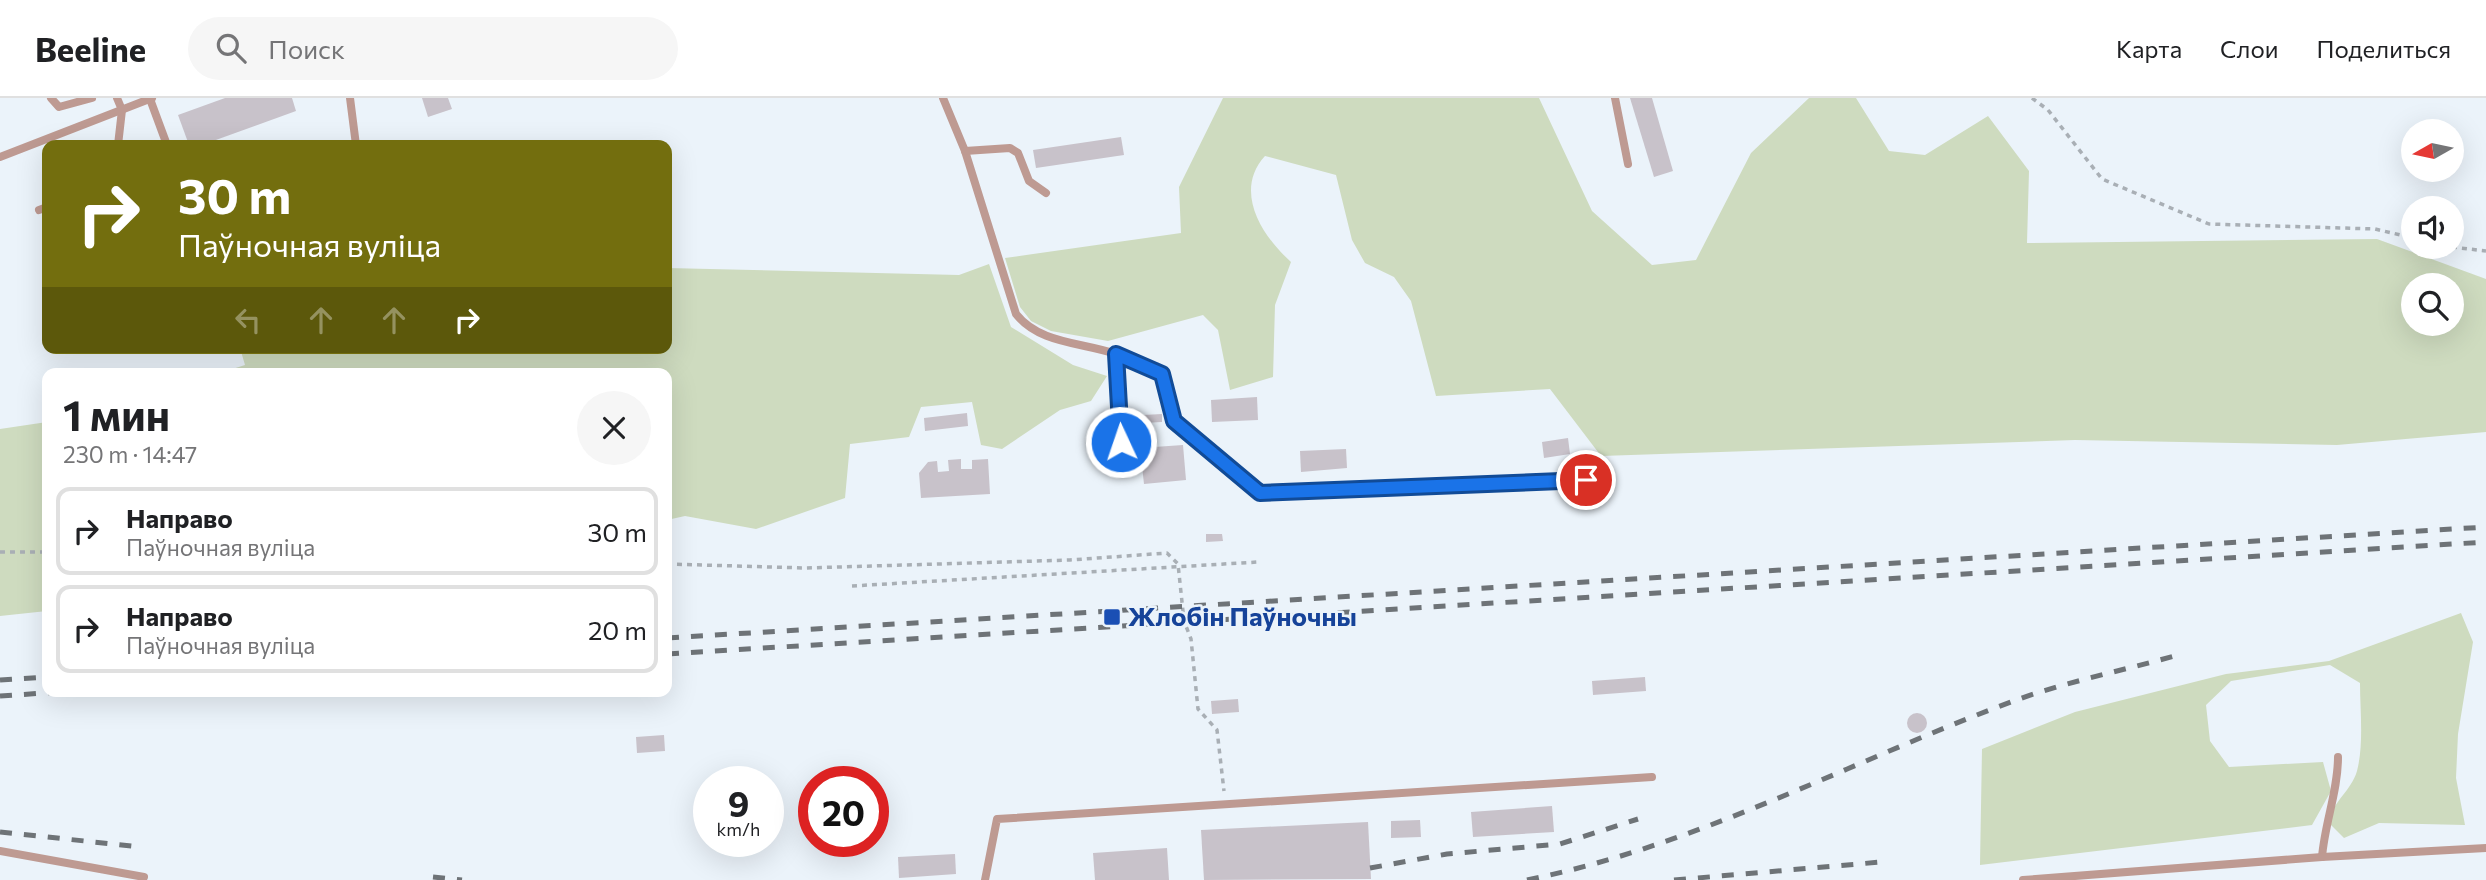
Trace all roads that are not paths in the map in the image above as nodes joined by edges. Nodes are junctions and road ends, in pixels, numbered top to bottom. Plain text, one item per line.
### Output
1 (51, 98) edge
2 (92, 98) edge
3 (117, 98) edge
4 (350, 98) edge
5 (943, 98) edge
6 (1615, 98) edge
7 (151, 99) edge
8 (122, 110) junction
9 (44, 140) edge
10 (119, 140) edge
11 (165, 140) edge
12 (355, 140) edge
13 (42, 141) edge
14 (965, 151) junction
15 (0, 157) edge
16 (1629, 164) dead end
17 (1046, 193) dead end
18 (1116, 354) junction
19 (1120, 444) dead end
20 (1586, 480) dead end
21 (2339, 757) dead end
22 (1652, 777) dead end
23 (2486, 848) edge
24 (0, 851) edge
25 (2322, 857) junction
26 (144, 877) dead end
27 (985, 880) edge
28 (2024, 880) edge

1 - 2 lane
3 - 8 lane
4 - 12 lane
5 - 14 lane
6 - 16 lane
7 - 8 lane
7 - 11 lane
8 - 9 lane
8 - 10 lane
13 - 15 lane
14 - 17 lane
14 - 18 lane
18 - 19 lane
18 - 20 lane
21 - 25 lane
22 - 27 lane
23 - 25 lane
24 - 26 lane
25 - 28 lane

